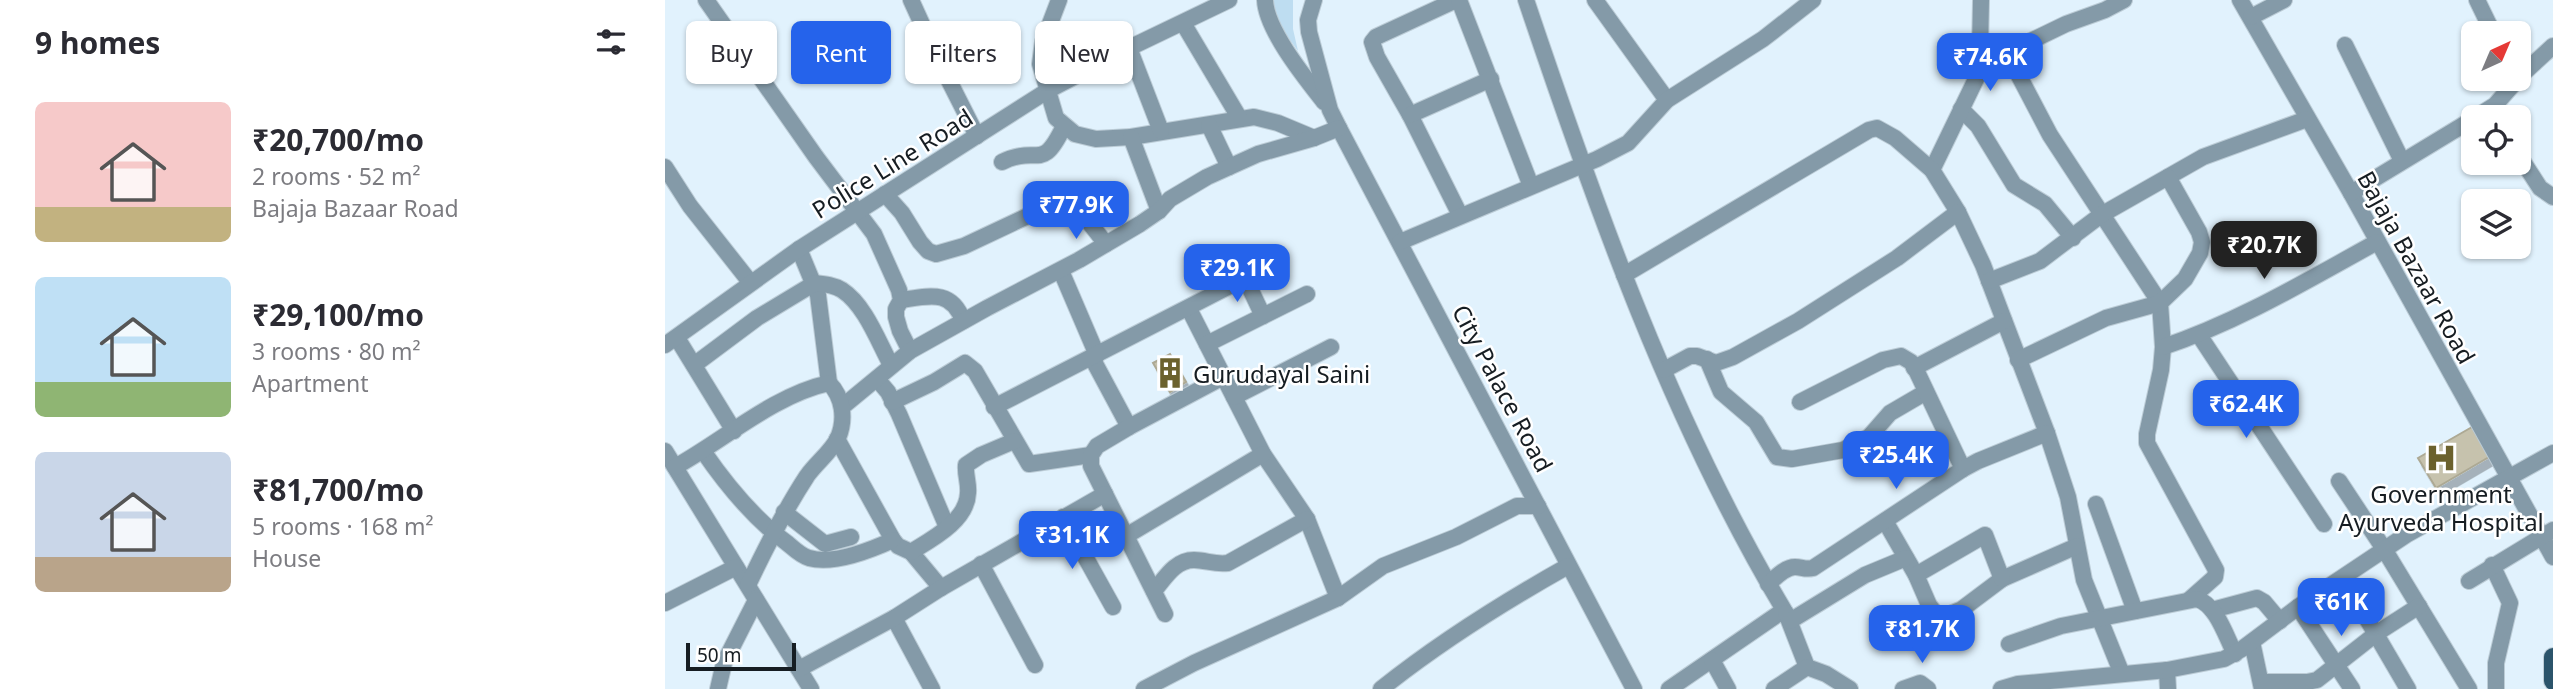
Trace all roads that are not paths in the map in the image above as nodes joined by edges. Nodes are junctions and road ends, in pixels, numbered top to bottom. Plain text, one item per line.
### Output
1 (706, 0) edge
2 (911, 0) edge
3 (1059, 0) edge
4 (1228, 0) edge
5 (1265, 0) edge
6 (1458, 0) edge
7 (1526, 0) edge
8 (1595, 0) edge
9 (1813, 0) edge
10 (1981, 0) edge
11 (2125, 0) edge
12 (2241, 0) edge
13 (2284, 0) edge
14 (2477, 0) edge
15 (1310, 2) edge
16 (2251, 17) junction
17 (2487, 21) edge
18 (1183, 23) junction
19 (2345, 45) dead end
20 (1133, 46) edge
21 (2551, 51) edge
22 (2007, 53) junction
23 (1133, 58) edge
24 (1979, 66) junction
25 (2531, 67) edge
26 (1491, 79) junction
27 (1060, 84) edge
28 (1047, 91) junction
29 (2507, 91) edge
30 (1667, 100) junction
31 (2495, 105) edge
32 (1961, 109) junction
33 (1330, 110) junction
34 (1411, 115) junction
35 (1240, 119) junction
36 (2307, 119) junction
37 (1209, 125) junction
38 (1064, 126) junction
39 (2461, 126) edge
40 (1339, 128) junction
41 (1161, 131) junction
42 (977, 136) junction
43 (1131, 137) junction
44 (1314, 138) junction
45 (2402, 161) junction
46 (1002, 162) dead end
47 (1581, 164) junction
48 (665, 167) edge
49 (1229, 167) junction
50 (1931, 170) junction
51 (2531, 174) edge
52 (2168, 177) junction
53 (1531, 186) junction
54 (2351, 193) junction
55 (885, 194) junction
56 (2553, 197) edge
57 (858, 211) junction
58 (1159, 211) junction
59 (1958, 212) junction
60 (1460, 215) junction
61 (2101, 215) junction
62 (2073, 238) junction
63 (1400, 242) junction
64 (2377, 242) junction
65 (1106, 244) junction
66 (799, 249) junction
67 (1061, 271) junction
68 (1625, 275) junction
69 (1989, 281) junction
70 (750, 282) junction
71 (815, 282) junction
72 (1307, 294) dead end
73 (901, 300) junction
74 (2159, 303) junction
75 (1189, 309) junction
76 (1263, 316) junction
77 (963, 321) junction
78 (2004, 321) junction
79 (2199, 335) junction
80 (671, 341) edge
81 (1207, 344) junction
82 (1331, 347) dead end
83 (2163, 347) junction
84 (910, 351) junction
85 (1095, 357) junction
86 (1707, 359) junction
87 (2018, 360) junction
88 (694, 365) junction
89 (891, 365) junction
90 (1914, 368) junction
91 (1664, 370) junction
92 (1225, 376) junction
93 (877, 379) junction
94 (829, 383) junction
95 (1926, 392) junction
96 (1234, 397) junction
97 (892, 402) junction
98 (1800, 402) dead end
99 (842, 407) junction
100 (994, 407) junction
101 (1129, 427) junction
102 (734, 431) junction
103 (2047, 433) junction
104 (837, 439) junction
105 (1014, 441) junction
106 (665, 451) edge
107 (703, 451) junction
108 (2553, 453) edge
109 (1263, 454) junction
110 (1091, 455) junction
111 (675, 467) junction
112 (1963, 469) junction
113 (2507, 477) junction
114 (2339, 481) dead end
115 (1105, 494) junction
116 (2096, 504) dead end
117 (1538, 506) junction
118 (784, 512) junction
119 (1063, 517) junction
120 (1307, 519) junction
121 (1885, 521) junction
122 (2324, 524) dead end
123 (947, 527) junction
124 (773, 533) junction
125 (2548, 533) edge
126 (1126, 536) junction
127 (851, 537) dead end
128 (893, 540) junction
129 (2077, 546) junction
130 (2384, 549) junction
131 (911, 552) junction
132 (2553, 557) edge
133 (1906, 558) junction
134 (981, 564) junction
135 (2493, 565) junction
136 (1568, 566) junction
137 (737, 567) junction
138 (1916, 575) junction
139 (2343, 578) junction
140 (2002, 579) junction
141 (2469, 581) dead end
142 (1768, 584) junction
143 (748, 585) junction
144 (941, 588) junction
145 (1154, 591) junction
146 (1338, 598) junction
147 (756, 600) junction
148 (2189, 600) junction
149 (665, 603) edge
150 (2419, 606) junction
151 (1113, 607) dead end
152 (2298, 607) junction
153 (2212, 610) junction
154 (2135, 611) junction
155 (1165, 614) dead end
156 (1787, 615) junction
157 (894, 618) junction
158 (2098, 618) junction
159 (2280, 621) junction
160 (2377, 633) junction
161 (2252, 642) junction
162 (2009, 644) dead end
163 (2235, 654) junction
164 (2553, 657) edge
165 (1711, 660) junction
166 (2336, 664) junction
167 (1035, 665) dead end
168 (1807, 667) junction
169 (799, 669) junction
170 (2168, 670) junction
171 (2116, 680) edge
172 (2553, 681) edge
173 (2262, 686) edge
174 (2006, 688) edge
175 (718, 689) edge
176 (811, 689) edge
177 (932, 689) edge
178 (1144, 689) edge
179 (1381, 689) edge
180 (1633, 689) edge
181 (1669, 689) edge
182 (1728, 689) edge
183 (1773, 689) edge
184 (1850, 689) edge
185 (1903, 689) edge
186 (1929, 689) edge
187 (2168, 689) edge
188 (2352, 689) edge
189 (2408, 689) edge
190 (2469, 689) edge
191 (2496, 689) edge

1 - 57 street
2 - 42 street
3 - 28 street
4 - 18 street, Police Line Road
5 - 33 street, City Palace Road
6 - 26 street
6 - 34 street
7 - 47 street
8 - 30 street
9 - 30 street
10 - 24 street
11 - 22 street
12 - 16 street, Bajaja Bazaar Road
13 - 16 street
14 - 17 street
15 - 33 street, City Palace Road
16 - 36 street, Bajaja Bazaar Road
18 - 20 street, Police Line Road
18 - 35 street
19 - 45 street
21 - 25 street
22 - 24 street
22 - 61 street
23 - 41 street
24 - 32 street
26 - 34 street
26 - 53 street
27 - 28 street, Police Line Road
28 - 38 street
28 - 42 street, Police Line Road
29 - 31 street
30 - 47 street
32 - 50 street
32 - 62 street
33 - 40 street, City Palace Road
34 - 60 street
35 - 37 street
35 - 44 street
36 - 52 street
36 - 54 street, Bajaja Bazaar Road
37 - 41 street
37 - 49 street
38 - 43 street
38 - 46 street
39 - 45 street
40 - 44 street
40 - 63 street, City Palace Road
41 - 43 street
42 - 55 street, Police Line Road
43 - 58 street
44 - 49 street
45 - 54 street
47 - 53 street
47 - 68 street
48 - 70 street
49 - 58 street
50 - 59 street
50 - 68 street
51 - 56 street
52 - 61 street
52 - 74 street
53 - 60 street
54 - 64 street, Bajaja Bazaar Road
55 - 57 street, Police Line Road
55 - 65 street
57 - 66 street, Police Line Road
57 - 73 street
58 - 65 street
59 - 69 street
59 - 86 street
60 - 63 street
61 - 62 street
61 - 74 street
62 - 69 street
63 - 117 street, City Palace Road
64 - 79 street
64 - 113 street, Bajaja Bazaar Road
65 - 67 street
66 - 70 street, Police Line Road
66 - 71 street
67 - 77 street
67 - 85 street
68 - 91 street
69 - 78 street
70 - 80 street, Police Line Road
71 - 88 street
71 - 89 street
71 - 94 street
72 - 76 street
73 - 77 street
73 - 84 street
74 - 83 street
74 - 87 street
75 - 76 street
75 - 81 street
75 - 85 street
76 - 81 street
77 - 84 street
78 - 87 street
78 - 90 street
79 - 83 street
79 - 122 street
80 - 88 street
81 - 92 street
82 - 96 street
83 - 148 street
84 - 89 street
85 - 100 street
85 - 101 street
86 - 91 street
86 - 95 street
87 - 103 street
88 - 102 street
89 - 93 street
90 - 95 street
90 - 98 street
91 - 142 street
92 - 96 street
92 - 101 street
93 - 97 street
93 - 99 street
94 - 99 street
94 - 102 street
95 - 112 street
96 - 109 street
97 - 100 street
97 - 123 street
99 - 104 street
100 - 105 street
101 - 110 street
102 - 107 street
103 - 112 street
103 - 129 street
104 - 118 street
104 - 128 street
105 - 110 street
105 - 123 street
106 - 111 street
107 - 111 street
107 - 124 street
108 - 113 street
109 - 120 street
109 - 126 street
110 - 115 street
111 - 137 street
112 - 121 street
113 - 125 street, Bajaja Bazaar Road
113 - 130 street
114 - 130 street
115 - 119 street
115 - 126 street
116 - 154 street
117 - 136 street, City Palace Road
117 - 146 street
118 - 124 street
118 - 127 street
119 - 134 street
119 - 151 street
120 - 145 street
120 - 146 street
121 - 133 street
121 - 142 street
123 - 131 street
124 - 128 street
124 - 143 street
125 - 132 street, Bajaja Bazaar Road
125 - 135 street
126 - 145 street
128 - 131 street
129 - 140 street
129 - 158 street
130 - 139 street
130 - 150 street
131 - 144 street
133 - 138 street
133 - 156 street
134 - 144 street
134 - 167 street
135 - 141 street
135 - 191 street
136 - 179 street
136 - 180 street, City Palace Road
137 - 143 street
137 - 149 street
138 - 140 street
138 - 140 street
139 - 152 street
139 - 160 street
142 - 156 street
143 - 147 street
144 - 157 street
145 - 155 street
146 - 178 street
147 - 169 street
147 - 175 street
148 - 153 street
148 - 154 street
150 - 160 street
150 - 190 street
152 - 159 street
152 - 166 street
153 - 159 street
153 - 163 street
154 - 158 street
156 - 165 street
156 - 168 street
157 - 169 street
157 - 177 street
158 - 162 street
158 - 171 street
159 - 161 street
160 - 166 street
160 - 189 street
161 - 163 street
161 - 173 street
163 - 170 street
164 - 172 main road
165 - 181 street
165 - 182 street
166 - 173 street
166 - 188 street
168 - 183 street
168 - 184 street
169 - 176 street
170 - 171 street
170 - 187 street
171 - 174 street
185 - 186 street

